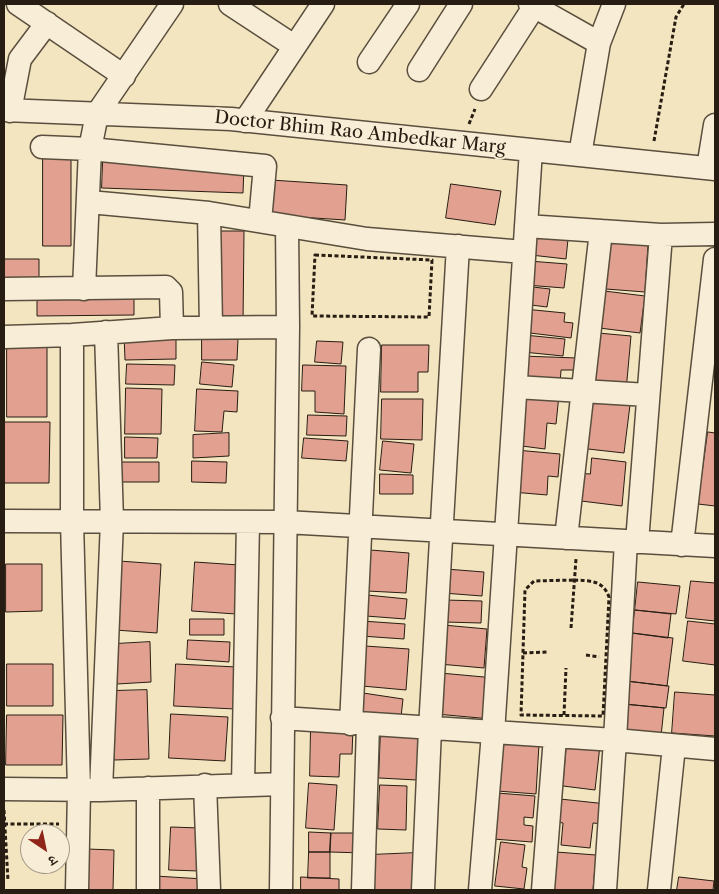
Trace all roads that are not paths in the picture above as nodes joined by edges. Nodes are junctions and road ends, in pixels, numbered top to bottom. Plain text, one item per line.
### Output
1 (172, 4) edge
2 (322, 4) edge
3 (408, 4) edge
4 (461, 4) edge
5 (614, 4) edge
6 (236, 5) edge
7 (532, 5) edge
8 (26, 6) edge
9 (47, 23) junction
10 (599, 43) junction
11 (294, 46) junction
12 (369, 62) dead end
13 (419, 70) dead end
14 (124, 76) junction
15 (481, 89) road end
16 (7, 110) edge
17 (97, 114) junction
18 (245, 120) junction
19 (715, 125) edge
20 (42, 147) dead end
21 (90, 149) junction
22 (530, 150) junction
23 (580, 155) junction
24 (712, 168) edge
25 (89, 202) junction
26 (210, 213) junction
27 (260, 221) junction
28 (287, 226) junction
29 (526, 226) junction
30 (601, 231) junction
31 (715, 234) edge
32 (661, 235) junction
33 (458, 246) junction
34 (524, 252) junction
35 (715, 260) edge
36 (4, 289) edge
37 (84, 289) junction
38 (211, 327) junction
39 (288, 327) junction
40 (172, 328) junction
41 (106, 332) junction
42 (72, 335) junction
43 (4, 336) edge
44 (369, 349) dead end
45 (516, 387) junction
46 (583, 391) junction
47 (648, 395) junction
48 (707, 404) edge
49 (4, 521) edge
50 (72, 521) junction
51 (112, 521) junction
52 (248, 522) junction
53 (285, 522) junction
54 (361, 526) junction
55 (442, 530) junction
56 (506, 534) junction
57 (566, 538) junction
58 (631, 542) junction
59 (682, 544) junction
60 (715, 546) edge
61 (282, 718) junction
62 (360, 725) junction
63 (430, 729) junction
64 (494, 733) junction
65 (554, 737) junction
66 (615, 740) junction
67 (674, 746) junction
68 (715, 749) edge
69 (282, 784) junction
70 (205, 785) junction
71 (243, 785) junction
72 (4, 788) edge
73 (148, 788) junction
74 (79, 790) junction
75 (101, 790) junction
76 (77, 890) edge
77 (148, 890) edge
78 (209, 890) edge
79 (281, 890) edge
80 (363, 890) edge
81 (424, 890) edge
82 (480, 890) edge
83 (543, 890) edge
84 (605, 890) edge
85 (660, 890) edge

1 - 14 street
2 - 11 street
3 - 12 street
4 - 13 street
5 - 10 street
6 - 11 street
7 - 10 street
7 - 15 street
8 - 9 street
9 - 14 street
9 - 16 street
10 - 23 street
11 - 18 street
14 - 17 street
16 - 17 street, Doctor Bhim Rao Ambedkar Marg
17 - 18 street, Doctor Bhim Rao Ambedkar Marg
17 - 21 street
18 - 22 street, Doctor Bhim Rao Ambedkar Marg
19 - 24 street
20 - 21 street
21 - 25 street
21 - 27 street
22 - 23 street, Doctor Bhim Rao Ambedkar Marg
22 - 29 street
23 - 24 street, Doctor Bhim Rao Ambedkar Marg
25 - 26 street
25 - 37 street
26 - 27 street
26 - 38 street
27 - 28 street
28 - 33 street
28 - 39 street
29 - 30 street
29 - 34 street
30 - 32 street
30 - 46 street
31 - 32 street
32 - 47 street
33 - 34 street
33 - 55 street
34 - 45 street
35 - 48 street
36 - 37 street
37 - 40 street
38 - 39 street
38 - 40 street
39 - 53 street
40 - 41 street
41 - 42 street
41 - 51 street
42 - 43 street
42 - 50 street
44 - 54 street
45 - 46 street
45 - 56 street
46 - 47 street
46 - 57 street
47 - 58 street
48 - 59 street
49 - 50 street
50 - 51 street
50 - 74 street
51 - 52 street
51 - 75 street
52 - 53 street
52 - 71 street
53 - 54 street
53 - 61 street
54 - 55 street
54 - 62 street
55 - 56 street
55 - 63 street
56 - 57 street
56 - 64 street
57 - 58 street
58 - 59 street
58 - 66 street
59 - 60 street
61 - 62 street
61 - 69 street
62 - 63 street
62 - 80 street
63 - 64 street
63 - 81 street
64 - 65 street
64 - 82 street
65 - 66 street
65 - 83 street
66 - 67 street
66 - 84 street
67 - 68 street
67 - 85 street
69 - 71 street
69 - 79 street
70 - 71 street
70 - 73 street
70 - 78 street
72 - 74 street
73 - 75 street
73 - 77 street
74 - 75 street
74 - 76 street

